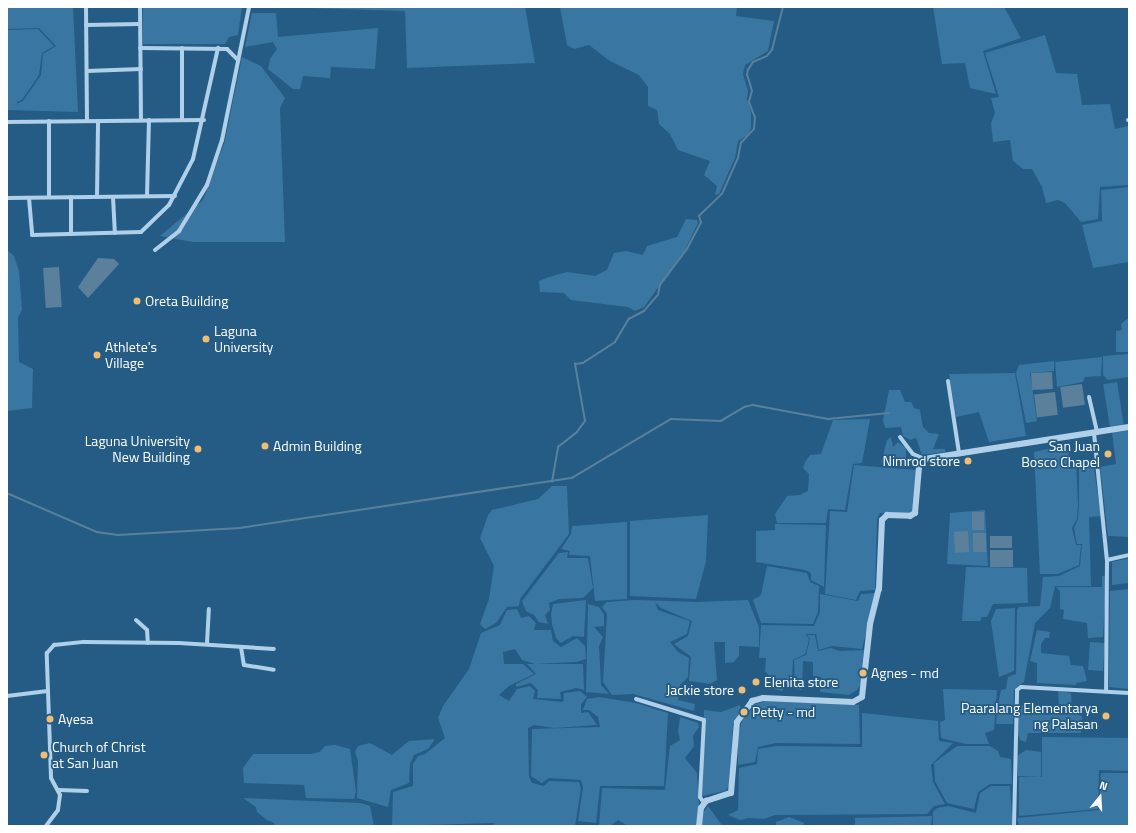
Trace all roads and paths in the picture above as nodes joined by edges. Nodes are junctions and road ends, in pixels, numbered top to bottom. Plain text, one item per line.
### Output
1 (86, 7) edge
2 (140, 7) edge
3 (249, 7) edge
4 (140, 24) junction
5 (86, 26) junction
6 (140, 48) junction
7 (182, 48) junction
8 (218, 48) junction
9 (238, 60) junction
10 (141, 69) junction
11 (87, 71) junction
12 (87, 120) junction
13 (141, 120) junction
14 (149, 120) junction
15 (182, 120) junction
16 (204, 120) junction
17 (49, 121) junction
18 (98, 121) junction
19 (7, 122) edge
20 (147, 196) junction
21 (175, 196) junction
22 (49, 197) junction
23 (71, 197) junction
24 (97, 197) junction
25 (113, 197) junction
26 (7, 198) edge
27 (29, 198) junction
28 (115, 233) junction
29 (71, 234) junction
30 (155, 250) dead end
31 (948, 381) dead end
32 (1089, 397) dead end
33 (1129, 426) edge
34 (1096, 433) junction
35 (900, 437) dead end
36 (959, 453) junction
37 (924, 459) junction
38 (1129, 554) edge
39 (1107, 560) junction
40 (209, 609) dead end
41 (136, 620) dead end
42 (148, 643) junction
43 (207, 644) junction
44 (241, 647) junction
45 (274, 649) dead end
46 (274, 670) dead end
47 (48, 691) junction
48 (1106, 691) junction
49 (1129, 693) edge
50 (7, 696) edge
51 (636, 699) dead end
52 (59, 790) junction
53 (86, 791) dead end
54 (704, 803) junction
55 (46, 826) edge
56 (699, 826) edge
57 (1014, 826) edge

1 - 5 street
2 - 4 street
3 - 9 street
4 - 5 street
4 - 6 street
5 - 11 street
6 - 7 street
6 - 10 street
7 - 8 street
7 - 15 street
8 - 9 street
8 - 16 street
9 - 30 street
10 - 11 street
10 - 13 street
11 - 12 street
12 - 17 street
12 - 18 street
13 - 14 street
13 - 18 street
14 - 15 street
14 - 20 street
15 - 16 street
16 - 21 street
17 - 19 street
17 - 22 street
18 - 24 street
20 - 21 street
20 - 25 street
21 - 28 street
22 - 23 street
22 - 27 street
23 - 24 street
23 - 29 street
24 - 25 street
25 - 28 street
26 - 27 street
27 - 29 street
28 - 29 street
31 - 36 street
32 - 34 street
33 - 34 street
34 - 36 street
34 - 39 street
35 - 37 street
36 - 37 street
37 - 54 street
38 - 39 street
39 - 48 street
40 - 43 street
41 - 42 street
42 - 43 street
42 - 47 street
43 - 44 street
44 - 45 street
44 - 46 street
47 - 50 street
47 - 52 street
48 - 49 street
48 - 57 street
51 - 54 street
52 - 53 street
52 - 55 street
54 - 56 street

